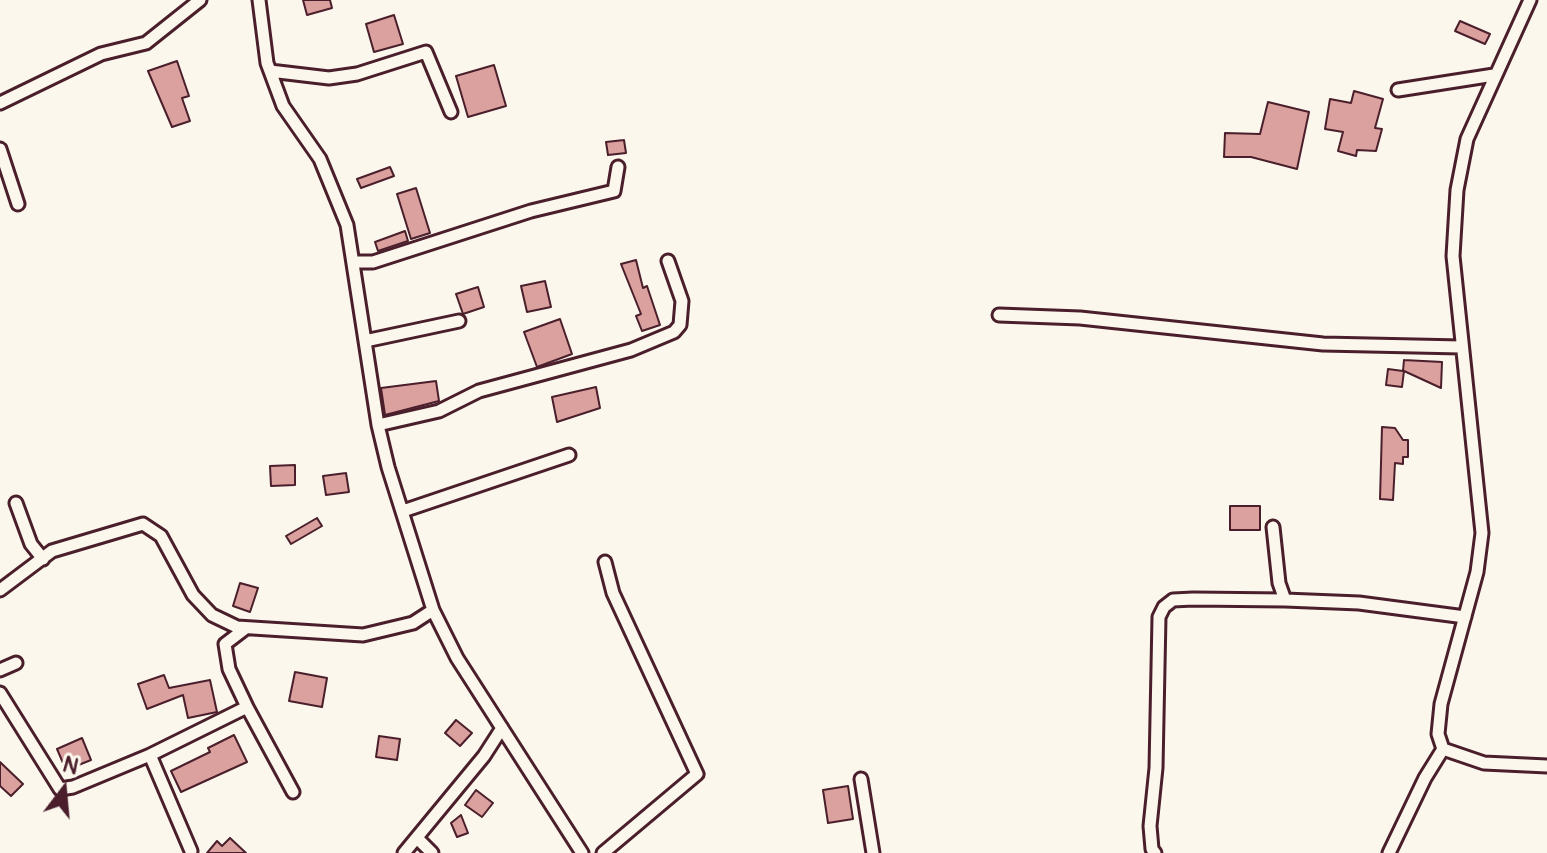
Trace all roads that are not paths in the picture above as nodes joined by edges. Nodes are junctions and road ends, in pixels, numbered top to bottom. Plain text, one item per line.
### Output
1 (200, 0) edge
2 (259, 0) edge
3 (1530, 0) edge
4 (270, 71) junction
5 (1494, 75) junction
6 (1398, 90) dead end
7 (0, 103) edge
8 (451, 112) dead end
9 (0, 149) edge
10 (618, 167) dead end
11 (18, 204) dead end
12 (668, 261) dead end
13 (353, 262) junction
14 (999, 315) dead end
15 (459, 321) dead end
16 (365, 341) junction
17 (1461, 347) junction
18 (378, 425) junction
19 (569, 455) dead end
20 (16, 503) dead end
21 (403, 511) junction
22 (1273, 527) dead end
23 (43, 559) junction
24 (605, 562) dead end
25 (0, 590) edge
26 (1285, 600) junction
27 (433, 610) junction
28 (1465, 617) junction
29 (247, 628) junction
30 (16, 663) dead end
31 (0, 670) edge
32 (0, 693) edge
33 (247, 707) junction
34 (502, 728) junction
35 (1443, 749) junction
36 (150, 755) junction
37 (1547, 766) edge
38 (861, 779) dead end
39 (293, 792) dead end
40 (417, 838) junction
41 (191, 851) dead end
42 (404, 853) edge
43 (432, 853) edge
44 (582, 853) edge
45 (603, 853) edge
46 (873, 853) edge
47 (1155, 853) edge
48 (1389, 853) edge

1 - 7 street
2 - 4 street
3 - 5 street
4 - 8 street
4 - 13 street
5 - 6 street
5 - 17 street
9 - 11 street
10 - 13 street
12 - 18 street
13 - 16 street
14 - 17 street
15 - 16 street
16 - 18 street
17 - 28 street
18 - 21 street
19 - 21 street
20 - 23 street
21 - 27 street
22 - 26 street
23 - 25 street
23 - 29 street
24 - 45 street
26 - 28 street
26 - 47 street
27 - 29 street
27 - 34 street
28 - 35 street
29 - 33 street
30 - 31 street
32 - 36 street
33 - 36 street
33 - 39 street
34 - 40 street
34 - 44 street
35 - 37 street
35 - 48 street
36 - 41 street
38 - 46 street
40 - 42 street
40 - 43 street

